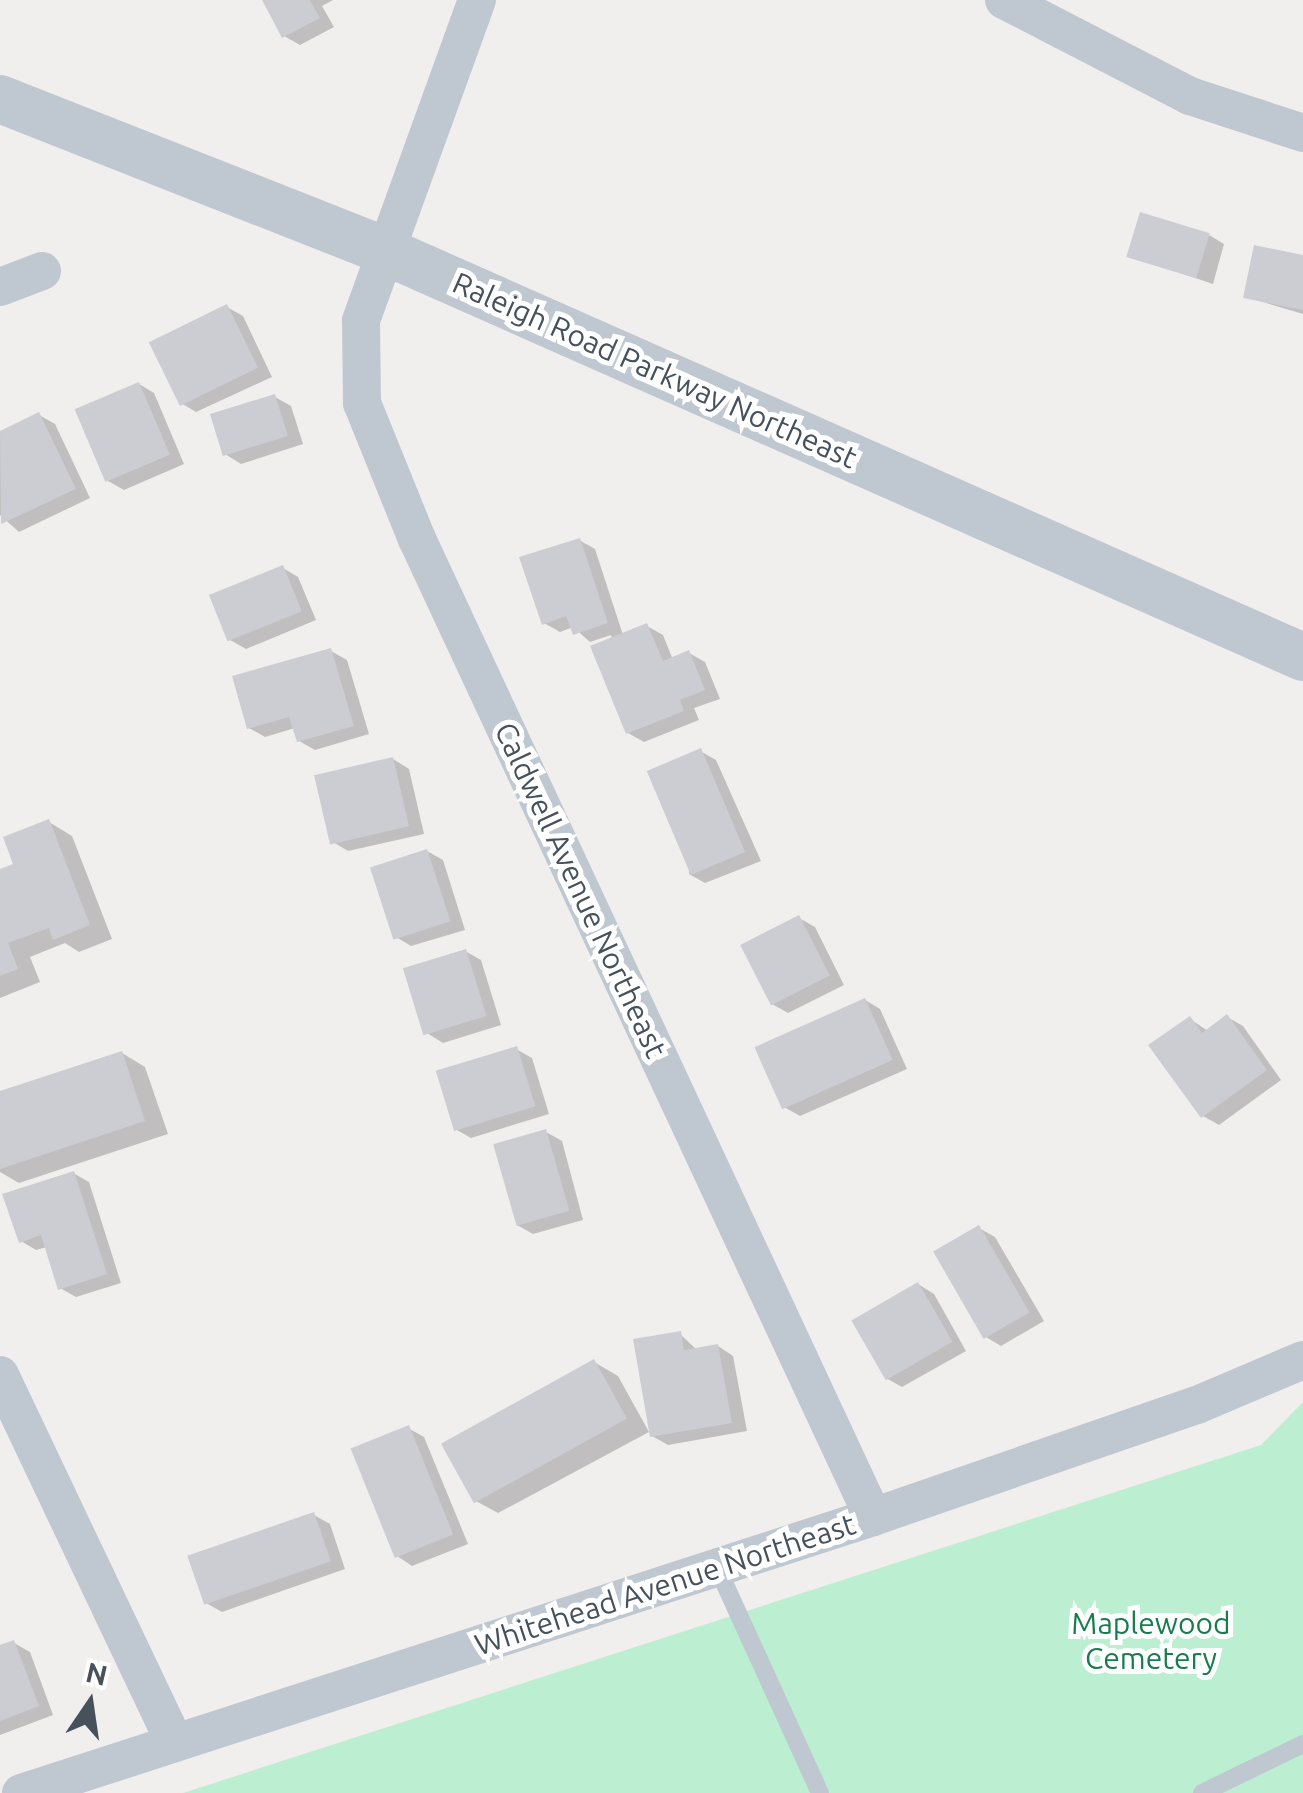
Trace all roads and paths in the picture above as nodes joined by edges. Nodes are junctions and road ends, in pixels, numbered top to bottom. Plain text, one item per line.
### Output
1 (477, 0) edge
2 (1004, 0) edge
3 (0, 100) edge
4 (1303, 132) edge
5 (385, 251) junction
6 (42, 271) dead end
7 (0, 287) edge
8 (1303, 657) edge
9 (1303, 1360) edge
10 (0, 1375) edge
11 (873, 1517) junction
12 (716, 1567) junction
13 (174, 1742) junction
14 (1303, 1744) edge
15 (21, 1793) edge
16 (820, 1793) edge
17 (1202, 1793) edge

1 - 5 street, Caldwell Avenue Northeast
2 - 4 street
3 - 5 street, Raleigh Road Parkway Northeast
5 - 8 street, Raleigh Road Parkway Northeast
5 - 11 street, Caldwell Avenue Northeast
6 - 7 street
9 - 11 street, Whitehead Avenue Northeast
10 - 13 street
11 - 12 street, Whitehead Avenue Northeast
12 - 13 street, Whitehead Avenue Northeast
12 - 16 lane
13 - 15 street, Whitehead Avenue Northeast
14 - 17 lane

